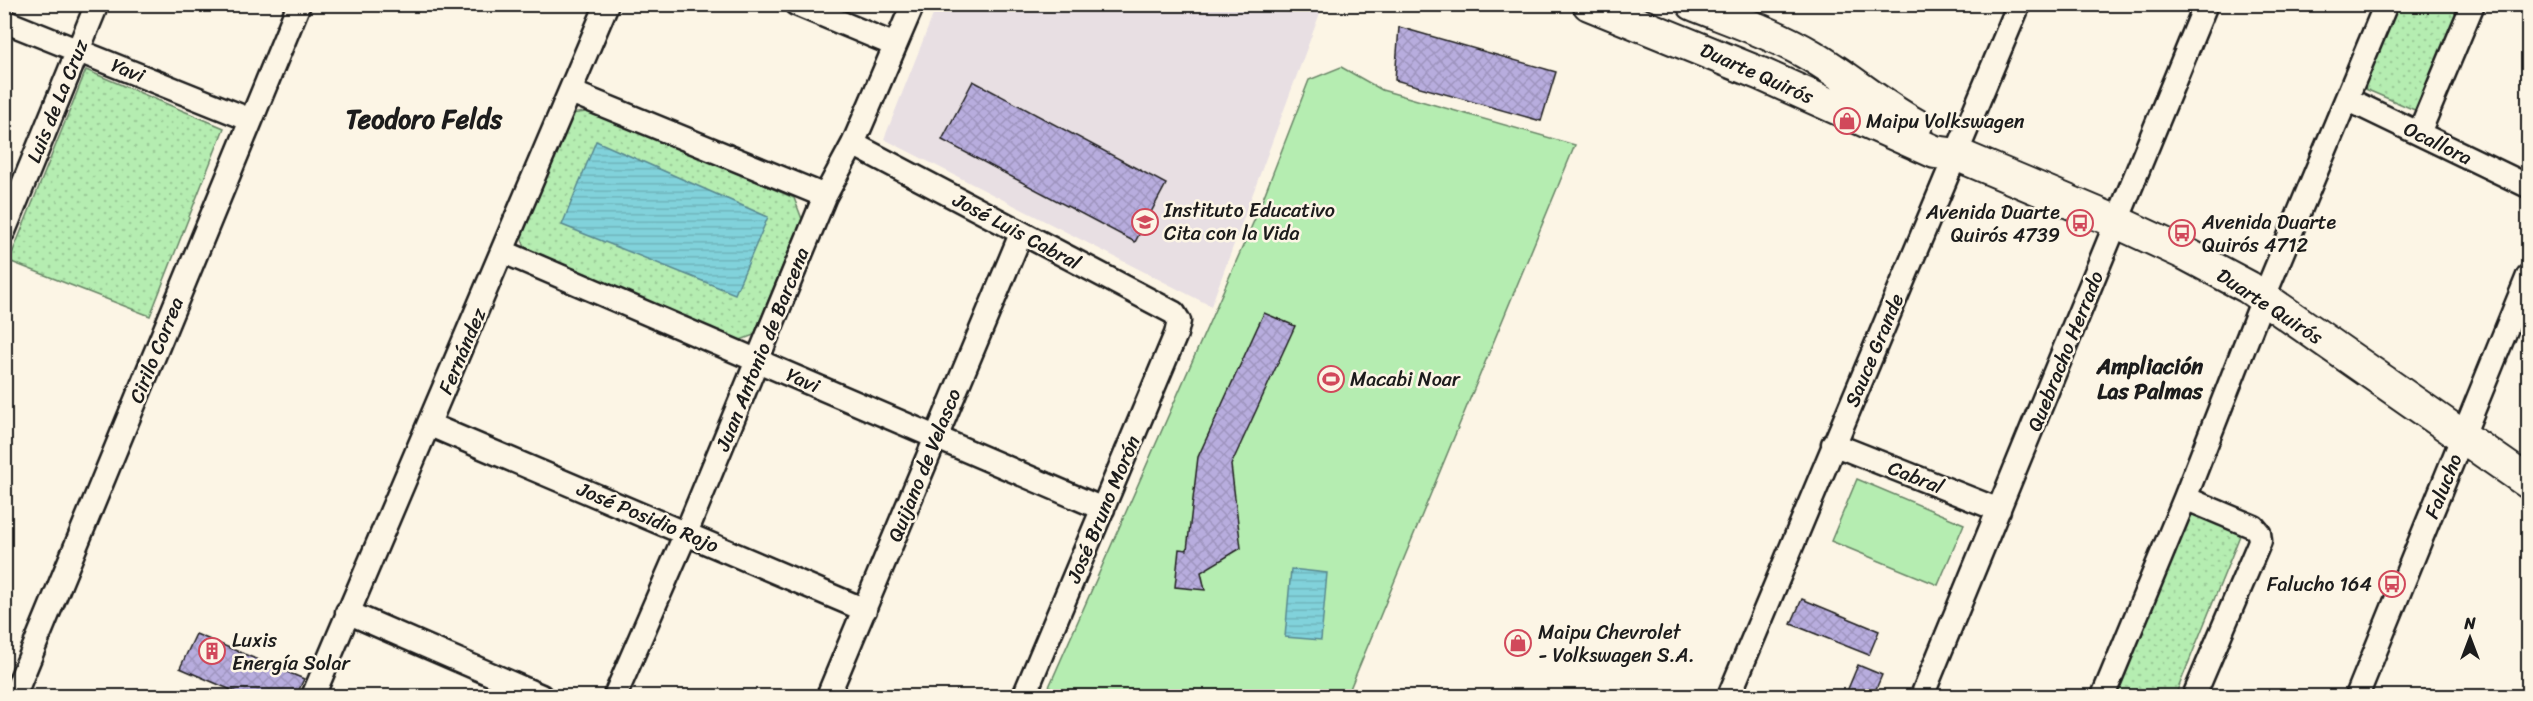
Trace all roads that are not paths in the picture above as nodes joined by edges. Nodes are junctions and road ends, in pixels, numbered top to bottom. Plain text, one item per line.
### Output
1 (97, 4) edge
2 (299, 4) edge
3 (608, 4) edge
4 (796, 4) edge
5 (913, 4) edge
6 (1589, 4) edge
7 (1693, 4) edge
8 (2019, 4) edge
9 (2206, 4) edge
10 (2386, 4) edge
11 (2473, 4) edge
12 (4, 21) edge
13 (895, 45) junction
14 (78, 50) junction
15 (572, 92) junction
16 (2347, 99) junction
17 (251, 120) junction
18 (2419, 133) junction
19 (853, 144) junction
20 (1958, 155) junction
21 (2529, 186) edge
22 (825, 196) junction
23 (2117, 222) junction
24 (4, 231) edge
25 (1021, 234) junction
26 (504, 252) junction
27 (2529, 276) edge
28 (2263, 299) junction
29 (1179, 321) joint
30 (757, 360) junction
31 (430, 426) junction
32 (936, 437) junction
33 (2463, 438) junction
34 (1833, 444) junction
35 (2529, 482) edge
36 (2185, 498) junction
37 (1103, 509) junction
38 (1999, 510) junction
39 (686, 533) junction
40 (865, 610) junction
41 (347, 612) junction
42 (11, 693) edge
43 (313, 696) edge
44 (542, 696) edge
45 (615, 696) edge
46 (828, 696) edge
47 (1024, 696) edge
48 (1729, 696) edge
49 (1922, 696) edge
50 (2103, 696) edge
51 (2194, 696) edge
52 (2357, 696) edge

1 - 14 street, Luis de La Cruz
2 - 17 street, Cirilo Correa
3 - 15 street, Fernández
4 - 13 street
5 - 13 street, Juan Antonio de Barcena
6 - 20 main road, Duarte Quirós
7 - 20 main road, Duarte Quirós
8 - 20 street, Sauce Grande
9 - 23 street, Quebracho Herrado
10 - 16 street
11 - 18 street
12 - 14 street, Yavi
13 - 19 street, Juan Antonio de Barcena
14 - 17 street, Yavi
14 - 24 street, Luis de La Cruz
15 - 22 street
15 - 26 street, Fernández
16 - 18 street, Ocallora
16 - 28 street
17 - 42 street, Cirilo Correa
18 - 21 street, Ocallora
19 - 22 street, Juan Antonio de Barcena
19 - 25 street, José Luis Cabral
20 - 23 main road, Duarte Quirós
20 - 34 street, Sauce Grande
22 - 30 street, Juan Antonio de Barcena
23 - 28 main road, Duarte Quirós
23 - 38 street, Quebracho Herrado
25 - 29 street, José Luis Cabral
25 - 32 street, Quijano de Velasco
26 - 30 street, Yavi
26 - 31 street, Fernández
27 - 33 street, Falucho
28 - 33 main road, Duarte Quirós
28 - 36 street
29 - 37 street, José Bruno Morón
30 - 32 street, Yavi
30 - 39 street, Juan Antonio de Barcena
31 - 39 street, José Posidio Rojo
31 - 41 street, Fernández
32 - 37 street, Yavi
32 - 40 street, Quijano de Velasco
33 - 35 main road, Duarte Quirós
33 - 52 street, Falucho
34 - 38 street, Cabral
34 - 48 street, Sauce Grande
36 - 50 street
36 - 51 street
37 - 47 street, José Bruno Morón
38 - 49 street, Quebracho Herrado
39 - 40 street, José Posidio Rojo
39 - 45 street, Juan Antonio de Barcena
40 - 46 street, Quijano de Velasco
41 - 43 street, Fernández
41 - 44 street

